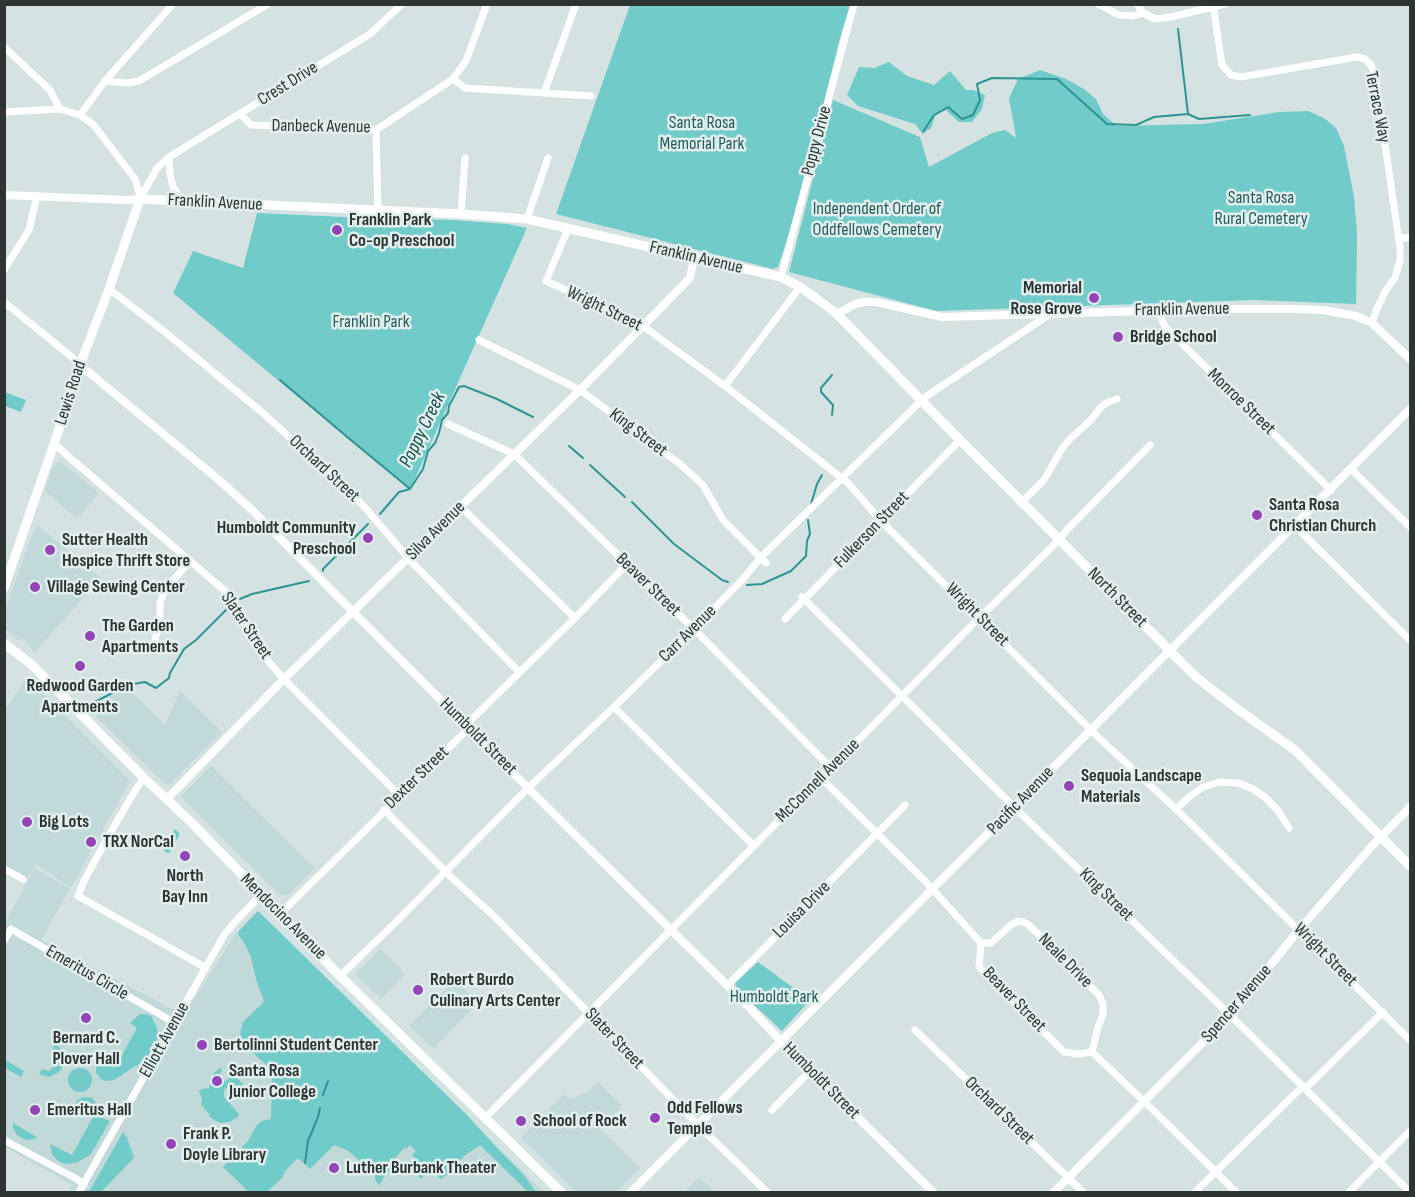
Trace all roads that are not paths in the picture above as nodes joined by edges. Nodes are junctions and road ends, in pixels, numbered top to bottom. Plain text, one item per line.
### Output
1 (173, 4) edge
2 (268, 4) edge
3 (402, 4) edge
4 (487, 4) edge
5 (576, 4) edge
6 (854, 4) edge
7 (1098, 4) edge
8 (1137, 4) edge
9 (1225, 4) edge
10 (1213, 6) edge
11 (1143, 12) junction
12 (4, 47) edge
13 (453, 79) junction
14 (105, 81) junction
15 (544, 93) junction
16 (591, 96) dead end
17 (60, 109) junction
18 (4, 112) edge
19 (240, 114) junction
20 (80, 115) junction
21 (376, 130) junction
22 (169, 157) junction
23 (465, 158) dead end
24 (548, 158) dead end
25 (4, 195) edge
26 (37, 196) junction
27 (140, 199) junction
28 (182, 201) junction
29 (378, 210) junction
30 (460, 214) junction
31 (527, 219) junction
32 (568, 229) junction
33 (1410, 237) edge
34 (1400, 239) junction
35 (694, 258) junction
36 (4, 270) edge
37 (781, 278) junction
38 (800, 287) junction
39 (109, 289) junction
40 (4, 302) edge
41 (1158, 310) junction
42 (1052, 313) junction
43 (837, 314) junction
44 (1372, 323) junction
45 (642, 326) junction
46 (479, 340) dead end
47 (1410, 359) edge
48 (80, 365) junction
49 (725, 386) junction
50 (580, 390) junction
51 (1117, 399) dead end
52 (921, 401) junction
53 (1410, 409) edge
54 (448, 424) dead end
55 (960, 440) junction
56 (54, 444) junction
57 (1150, 445) dead end
58 (514, 454) junction
59 (1351, 469) junction
60 (842, 478) junction
61 (1331, 490) junction
62 (1022, 503) junction
63 (460, 506) junction
64 (881, 521) junction
65 (1295, 526) junction
66 (1410, 527) edge
67 (1059, 539) junction
68 (409, 559) junction
69 (764, 560) junction
70 (190, 561) junction
71 (627, 564) junction
72 (8, 570) edge
73 (4, 588) edge
74 (803, 598) junction
75 (354, 611) junction
76 (575, 618) junction
77 (980, 618) junction
78 (785, 619) dead end
79 (694, 629) junction
80 (155, 640) dead end
81 (1410, 640) edge
82 (4, 643) edge
83 (1169, 651) junction
84 (519, 672) junction
85 (284, 678) junction
86 (902, 696) junction
87 (614, 707) junction
88 (469, 728) junction
89 (1091, 729) junction
90 (831, 768) junction
91 (144, 778) junction
92 (821, 778) junction
93 (528, 788) junction
94 (400, 796) junction
95 (167, 799) junction
96 (905, 805) dead end
97 (1014, 807) junction
98 (1410, 807) edge
99 (1176, 809) junction
100 (384, 810) junction
101 (1289, 828) dead end
102 (877, 834) junction
103 (1381, 837) junction
104 (754, 846) junction
105 (1410, 866) edge
106 (4, 869) edge
107 (446, 871) junction
108 (23, 879) dead end
109 (933, 890) junction
110 (261, 895) junction
111 (280, 914) junction
112 (670, 930) junction
113 (1299, 930) junction
114 (4, 940) edge
115 (981, 943) junction
116 (206, 968) junction
117 (340, 976) junction
118 (727, 986) junction
119 (1383, 1012) junction
120 (589, 1013) junction
121 (1230, 1015) junction
122 (175, 1023) junction
123 (915, 1030) dead end
124 (1410, 1040) edge
125 (781, 1041) junction
126 (1092, 1052) junction
127 (811, 1070) junction
128 (1304, 1088) junction
129 (1145, 1102) junction
130 (772, 1110) dead end
131 (485, 1118) junction
132 (698, 1125) junction
133 (1410, 1131) edge
134 (4, 1140) edge
135 (1380, 1162) junction
136 (1216, 1173) junction
137 (1068, 1178) junction
138 (84, 1185) junction
139 (80, 1192) edge
140 (561, 1192) edge
141 (631, 1192) edge
142 (767, 1192) edge
143 (933, 1192) edge
144 (1054, 1192) edge
145 (1083, 1192) edge
146 (1196, 1192) edge
147 (1236, 1192) edge
148 (1349, 1192) edge
149 (1410, 1192) edge

1 - 14 street
2 - 14 street
3 - 19 street, Crest Drive
4 - 13 street, Danbeck Avenue
5 - 15 street
6 - 37 street, Poppy Drive
7 - 11 street
8 - 11 street
9 - 10 street
10 - 11 street
10 - 34 street, Terrace Way
12 - 17 street
13 - 15 street
13 - 21 street, Danbeck Avenue
14 - 20 street
15 - 16 street
17 - 18 street
17 - 20 street
19 - 21 street, Danbeck Avenue
19 - 22 street, Crest Drive
20 - 27 street
21 - 29 street
22 - 27 street, Crest Drive
22 - 28 street
23 - 30 street
24 - 31 street
25 - 26 street, Franklin Avenue
26 - 27 street, Franklin Avenue
26 - 36 street
27 - 28 main road, Franklin Avenue
27 - 39 main road, Lewis Road
28 - 29 main road, Franklin Avenue
29 - 30 main road, Franklin Avenue
30 - 31 main road, Franklin Avenue
31 - 32 main road, Franklin Avenue
32 - 35 main road, Franklin Avenue
32 - 45 street, Wright Street
33 - 34 street
34 - 44 street, Terrace Way
35 - 37 main road, Franklin Avenue
35 - 45 street, Silva Avenue
37 - 38 main road, Franklin Avenue
38 - 43 main road, Franklin Avenue
38 - 49 street
39 - 48 main road, Lewis Road
39 - 68 street, Orchard Street
40 - 48 street, Humboldt Street
41 - 42 street, Franklin Avenue
41 - 44 street, Franklin Avenue
41 - 61 street, Monroe Street
42 - 43 street, Franklin Avenue
42 - 52 street, Carr Avenue
43 - 52 main road, North Street
44 - 47 street
45 - 49 street, Wright Street
45 - 50 street, Silva Avenue
46 - 50 street, King Street
48 - 56 main road, Lewis Road
48 - 75 street, Humboldt Street
49 - 60 street, Wright Street
50 - 58 street, Silva Avenue
50 - 69 street, King Street
51 - 62 street
52 - 55 main road, North Street
52 - 60 street, Carr Avenue
53 - 59 street, Pacific Avenue
54 - 58 street, Beaver Street
55 - 62 main road, North Street
55 - 64 street, Fulkerson Street
56 - 70 street, Slater Street
56 - 72 main road, Lewis Road
57 - 67 street, McConnell Avenue
58 - 63 street, Silva Avenue
58 - 71 street, Beaver Street
59 - 61 street, Pacific Avenue
59 - 66 street
60 - 64 street, Wright Street
60 - 69 street, Carr Avenue
61 - 65 street, Pacific Avenue
62 - 67 main road, North Street
63 - 68 street, Silva Avenue
63 - 76 street
64 - 74 street, Fulkerson Street
64 - 77 street, Wright Street
65 - 81 street
65 - 83 street, Pacific Avenue
67 - 77 street, McConnell Avenue
67 - 83 main road, North Street
68 - 75 street, Silva Avenue
68 - 84 street, Orchard Street
69 - 79 street, Carr Avenue
70 - 80 street
70 - 85 street, Slater Street
71 - 76 street, Dexter Street
71 - 79 street, Beaver Street
72 - 73 main road, Lewis Road
74 - 78 street, Fulkerson Street
74 - 86 street, King Street
75 - 85 street, Silva Avenue
75 - 88 street, Humboldt Street
76 - 84 street, Dexter Street
77 - 86 street, McConnell Avenue
77 - 89 street, Wright Street
79 - 87 street, Carr Avenue
79 - 90 street, Beaver Street
82 - 91 main road, Mendocino Avenue
83 - 89 street, Pacific Avenue
83 - 103 main road, North Street
84 - 88 street, Dexter Street
85 - 94 street, Slater Street
85 - 95 street, Silva Avenue
86 - 90 street, McConnell Avenue
86 - 97 street, King Street
87 - 93 street, Carr Avenue
87 - 104 street
88 - 93 street, Humboldt Street
88 - 94 street, Dexter Street
89 - 97 street, Pacific Avenue
89 - 99 street, Wright Street
90 - 92 street, McConnell Avenue
91 - 95 main road, Mendocino Avenue
91 - 116 street
92 - 102 street, Beaver Street
92 - 104 street, McConnell Avenue
93 - 107 street, Carr Avenue
93 - 112 street, Humboldt Street
94 - 100 street, Dexter Street
95 - 110 main road, Mendocino Avenue
96 - 102 street, Louisa Drive
97 - 109 street, Pacific Avenue
97 - 121 street, King Street
98 - 103 street, Spencer Avenue
99 - 101 street
99 - 113 street, Wright Street
100 - 107 street, Slater Street
100 - 111 street, Dexter Street
102 - 109 street, Beaver Street
102 - 118 street, Louisa Drive
103 - 105 main road, North Street
103 - 113 street, Spencer Avenue
104 - 112 street, McConnell Avenue
106 - 108 street
107 - 117 street, Carr Avenue
107 - 120 street, Slater Street
109 - 115 street, Beaver Street
109 - 125 street, Pacific Avenue
110 - 111 main road, Mendocino Avenue
110 - 116 street, Elliott Avenue
111 - 117 main road, Mendocino Avenue
112 - 118 street, Humboldt Street
112 - 120 street, McConnell Avenue
113 - 119 street, Wright Street
113 - 121 street, Spencer Avenue
114 - 122 street, Emeritus Circle
115 - 126 street, Beaver Street
115 - 126 street, Neale Drive
116 - 122 street, Elliott Avenue
117 - 131 main road, Mendocino Avenue
118 - 125 street, Humboldt Street
119 - 124 street, Wright Street
119 - 128 street
120 - 131 street, McConnell Avenue
120 - 132 street, Slater Street
121 - 128 street, King Street
121 - 129 street, Spencer Avenue
122 - 138 street, Elliott Avenue
123 - 137 street, Orchard Street
125 - 127 street, Humboldt Street
125 - 132 street, Pacific Avenue
126 - 129 street
127 - 130 street
127 - 143 street, Humboldt Street
128 - 135 street, King Street
128 - 136 street
129 - 136 street
129 - 137 street, Spencer Avenue
131 - 140 main road, Mendocino Avenue
132 - 141 street, Pacific Avenue
132 - 142 street, Slater Street
133 - 135 street
134 - 138 street
135 - 148 street
135 - 149 street, King Street
136 - 146 street
136 - 147 street
137 - 144 street, Spencer Avenue
137 - 145 street, Orchard Street
138 - 139 street, Elliott Avenue

